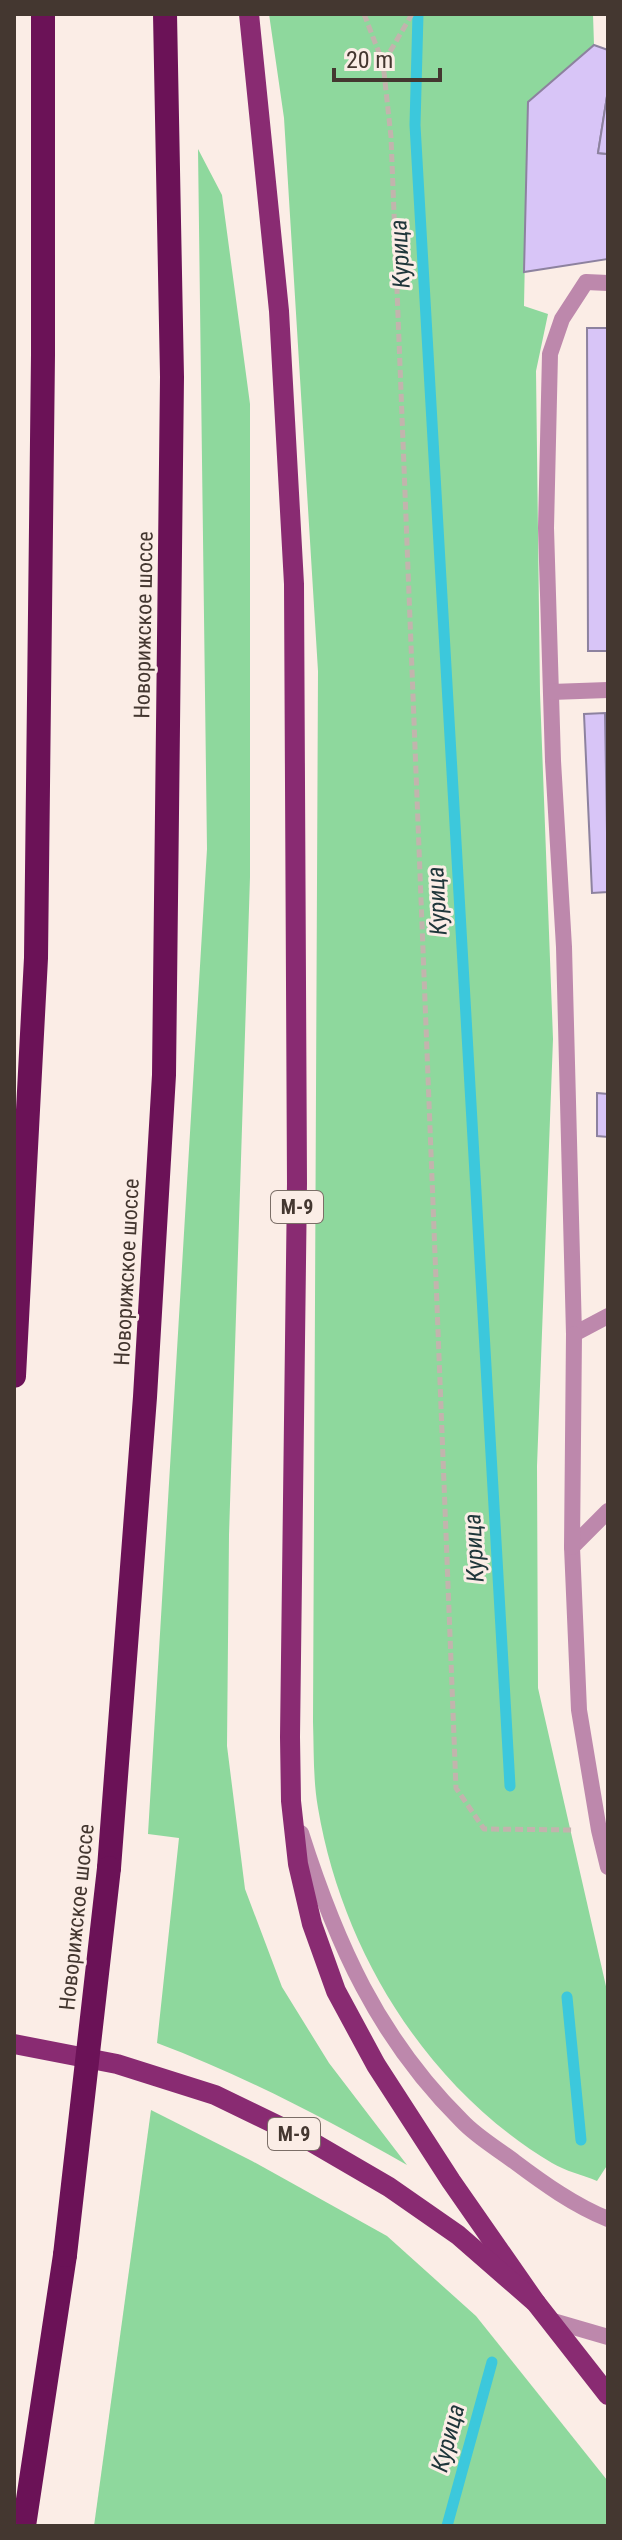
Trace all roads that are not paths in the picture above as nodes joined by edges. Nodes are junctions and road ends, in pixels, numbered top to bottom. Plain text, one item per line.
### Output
1 (43, 14) edge
2 (165, 14) edge
3 (249, 14) edge
4 (608, 283) edge
5 (608, 690) edge
6 (551, 692) junction
7 (608, 1316) edge
8 (574, 1334) junction
9 (14, 1376) edge
10 (608, 1511) edge
11 (572, 1547) junction
12 (291, 1801) junction
13 (608, 1867) edge
14 (14, 2044) edge
15 (608, 2219) edge
16 (536, 2303) junction
17 (553, 2321) junction
18 (608, 2337) edge
19 (608, 2395) edge
20 (24, 2526) edge

1 - 9 highway
2 - 20 highway, Новорижское шоссе, bridge
3 - 12 main road, М-9
4 - 6 street
5 - 6 street
6 - 8 street
7 - 8 street
8 - 11 street
10 - 11 street
11 - 13 street
12 - 15 street
12 - 16 main road, М-9
14 - 16 main road, М-9
16 - 17 main road, М-9
17 - 18 street
17 - 19 main road, М-9

